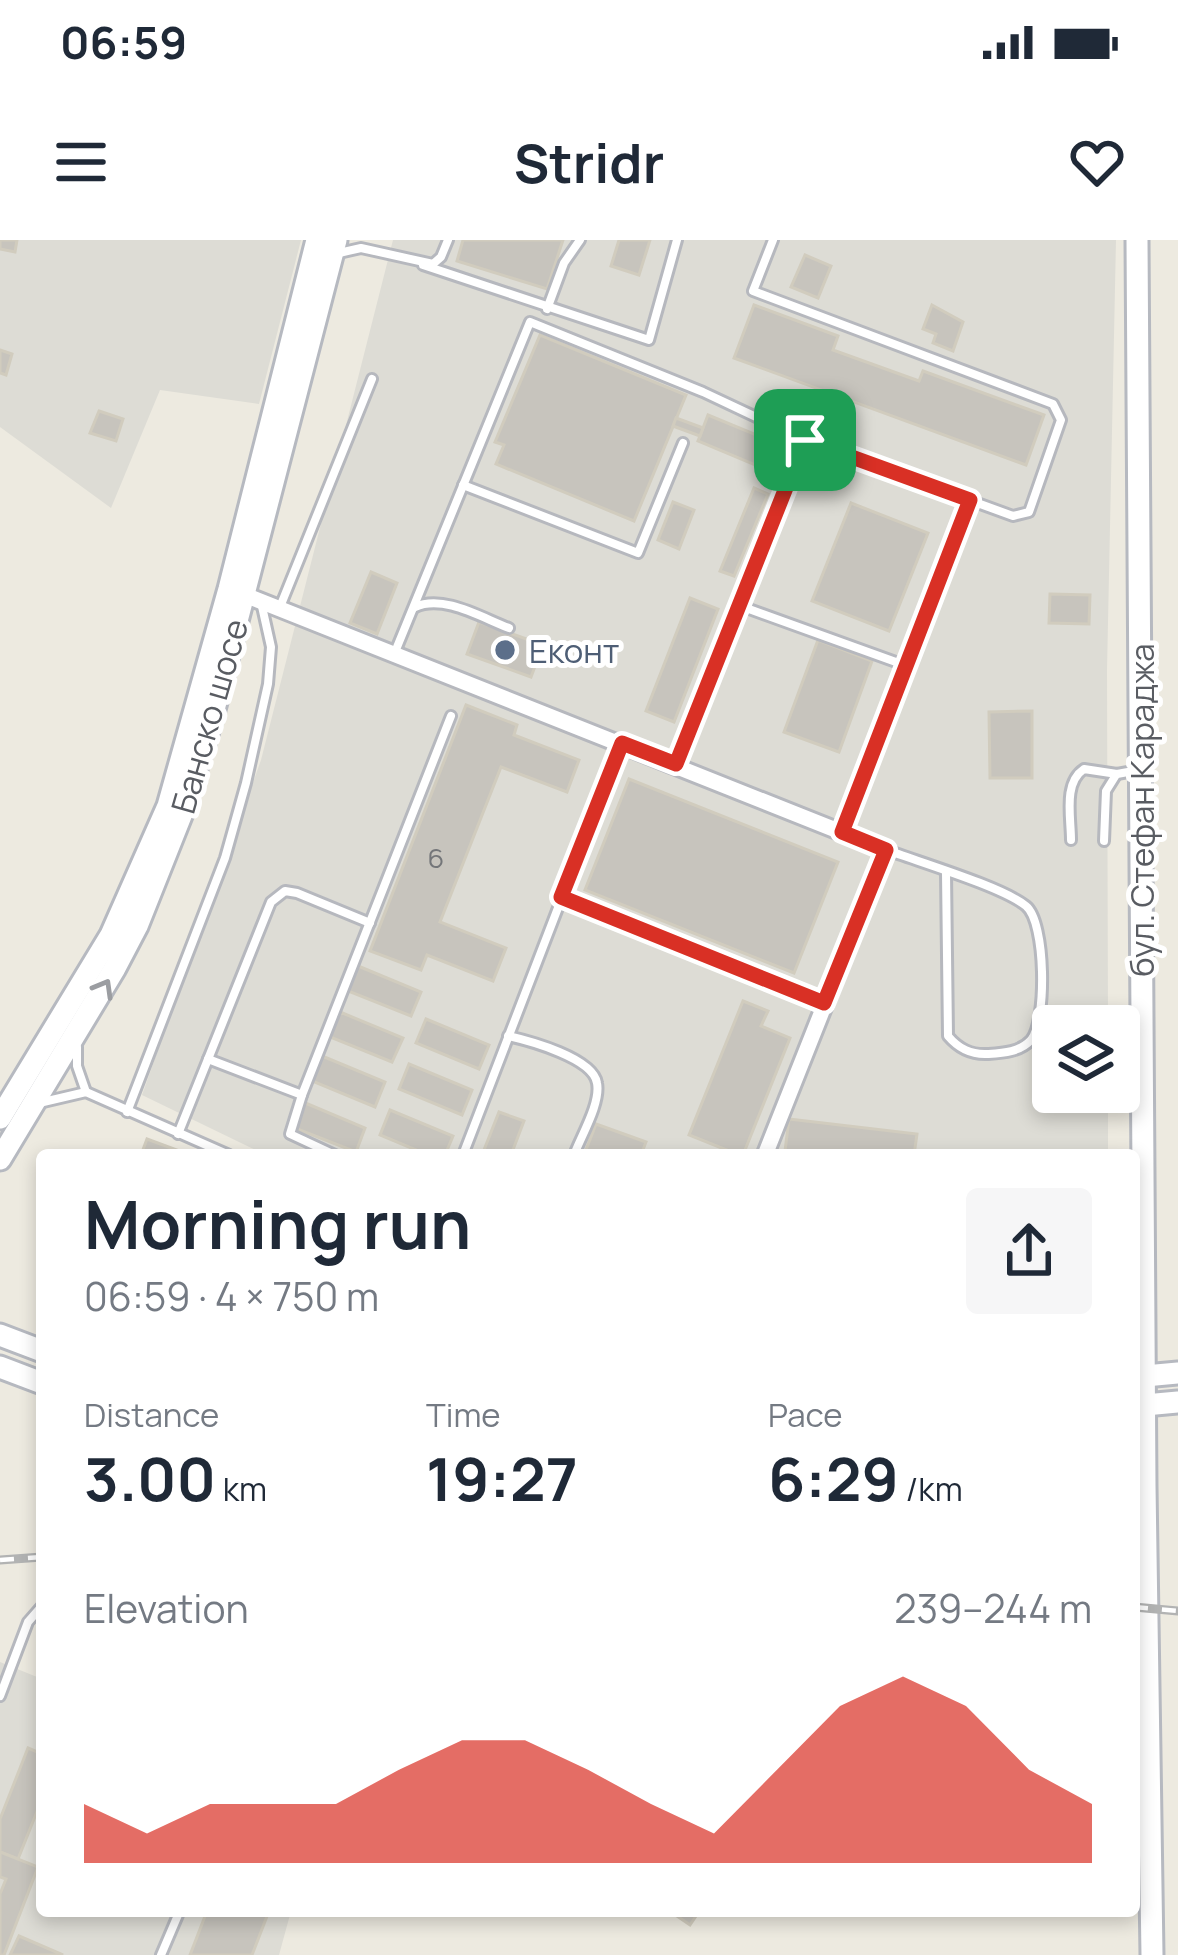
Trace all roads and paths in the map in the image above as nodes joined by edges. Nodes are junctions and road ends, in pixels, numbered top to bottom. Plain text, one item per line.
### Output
1 (383, 240) edge
2 (448, 240) edge
3 (580, 240) edge
4 (676, 240) edge
5 (773, 240) edge
6 (1138, 240) edge
7 (328, 245) edge
8 (380, 252) junction
9 (423, 265) junction
10 (548, 309) junction
11 (372, 379) dead end
12 (805, 440) junction
13 (683, 443) dead end
14 (463, 485) junction
15 (970, 500) junction
16 (244, 595) junction
17 (738, 605) junction
18 (413, 607) junction
19 (280, 608) junction
20 (509, 628) dead end
21 (394, 654) junction
22 (907, 665) junction
23 (451, 716) dead end
24 (622, 743) junction
25 (676, 764) junction
26 (1141, 770) junction
27 (1117, 774) junction
28 (842, 832) junction
29 (1071, 840) dead end
30 (1104, 841) dead end
31 (886, 850) junction
32 (946, 873) junction
33 (561, 897) junction
34 (370, 922) junction
35 (824, 1003) junction
36 (76, 1036) junction
37 (508, 1036) junction
38 (208, 1059) junction
39 (86, 1092) junction
40 (302, 1095) junction
41 (32, 1106) junction
42 (127, 1112) junction
43 (0, 1118) edge
44 (178, 1134) junction
45 (214, 1149) edge
46 (322, 1149) edge
47 (465, 1149) edge
48 (576, 1149) edge
49 (767, 1149) edge
50 (1139, 1149) edge
51 (0, 1160) edge
52 (0, 1331) edge
53 (36, 1349) edge
54 (2, 1368) edge
55 (1175, 1372) edge
56 (1140, 1376) edge
57 (36, 1380) edge
58 (1175, 1402) edge
59 (1140, 1405) edge
60 (1140, 1447) edge
61 (36, 1613) edge
62 (0, 1696) edge
63 (177, 1917) edge
64 (161, 1955) edge
65 (1152, 1955) edge

1 - 8 lane
2 - 9 lane
3 - 10 lane
4 - 10 lane
5 - 15 lane
6 - 26 main road, бул. Стефан Караджа
7 - 8 lane
7 - 16 main road, Банско шосе
8 - 9 lane
9 - 10 lane
11 - 19 lane
12 - 14 lane
12 - 15 lane
12 - 17 lane
13 - 14 lane
14 - 18 lane
15 - 22 lane
16 - 19 street
36 -> 16 main road, Банско шосе
16 - 42 lane
16 - 43 main road, Банско шосе
17 - 22 lane
17 - 25 lane
18 - 20 lane
18 - 21 lane
19 - 21 street
21 - 24 street
22 - 28 lane
23 - 34 lane
24 - 25 street
24 - 33 lane
25 - 28 street
26 - 27 lane
26 - 50 main road, бул. Стефан Караджа
27 - 29 lane
27 - 30 lane
28 - 31 street
31 - 32 lane
31 - 35 street
32 - 32 lane
33 - 35 lane
33 - 37 lane
34 - 38 lane
34 - 40 lane
35 - 49 street
36 - 39 lane
36 - 41 main road, Банско шосе
37 - 47 lane
37 - 48 lane
38 - 40 lane
38 - 44 lane
39 - 41 lane
39 - 42 lane
40 - 46 lane
41 - 51 main road, Банско шосе
42 - 44 lane
44 - 45 lane
52 - 53 main road
54 - 57 main road
55 - 56 main road
58 - 59 main road
60 - 65 main road, бул. Стефан Караджа
61 - 62 lane
63 - 64 lane

